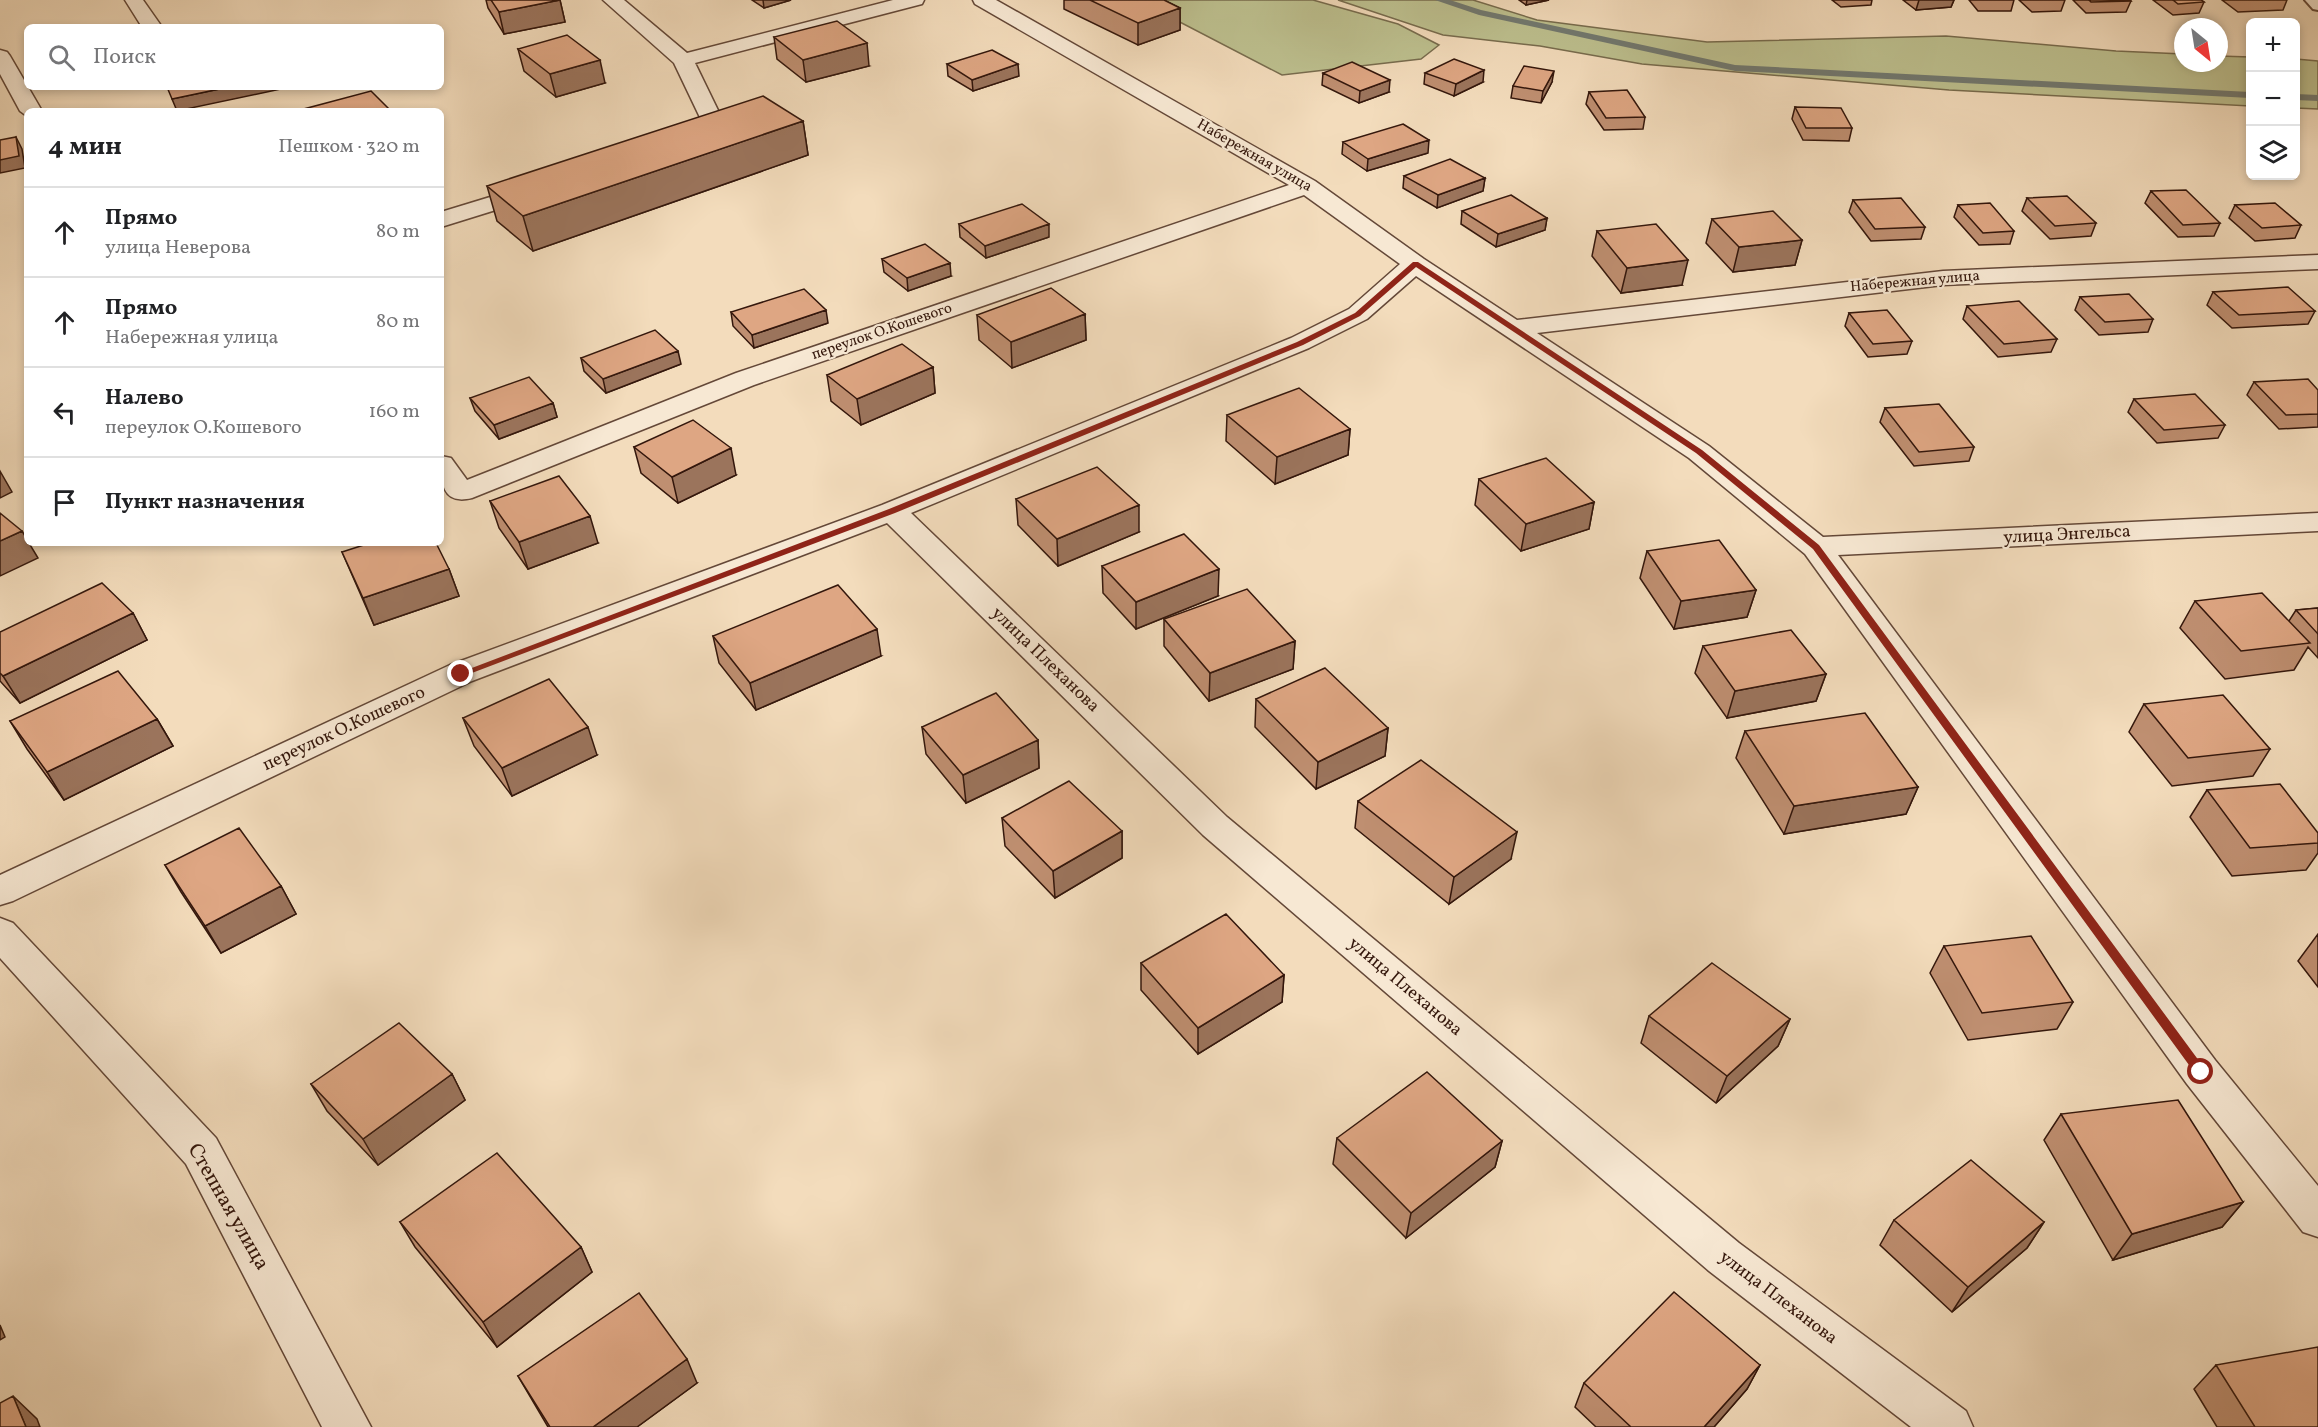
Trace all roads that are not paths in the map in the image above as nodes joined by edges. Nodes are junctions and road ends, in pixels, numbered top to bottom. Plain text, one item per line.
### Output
1 (134, 0) edge
2 (612, 0) edge
3 (915, 0) edge
4 (982, 0) edge
5 (2311, 0) edge
6 (2318, 6) edge
7 (151, 24) edge
8 (0, 56) edge
9 (683, 60) junction
10 (29, 108) edge
11 (674, 147) edge
12 (552, 185) edge
13 (1307, 186) junction
14 (444, 219) edge
15 (2318, 262) edge
16 (1415, 264) junction
17 (1515, 328) junction
18 (444, 468) edge
19 (892, 511) junction
20 (2318, 522) edge
21 (1816, 547) junction
22 (0, 891) edge
23 (0, 933) edge
24 (2318, 1218) edge
25 (347, 1427) edge
26 (1949, 1427) edge

1 - 7 street
2 - 9 street
3 - 9 street
4 - 13 street, Набережная улица
5 - 6 lane
8 - 10 street
9 - 11 street
12 - 14 street
13 - 16 street, Набережная улица
13 - 18 street, переулок О.Кошевого
15 - 17 street, Набережная улица
16 - 17 street, Набережная улица
16 - 19 street, переулок О.Кошевого
17 - 21 street, Набережная улица
19 - 22 street, переулок О.Кошевого
19 - 26 street, улица Плеханова
20 - 21 street, улица Энгельса
21 - 24 street, Набережная улица
23 - 25 street, Степная улица

